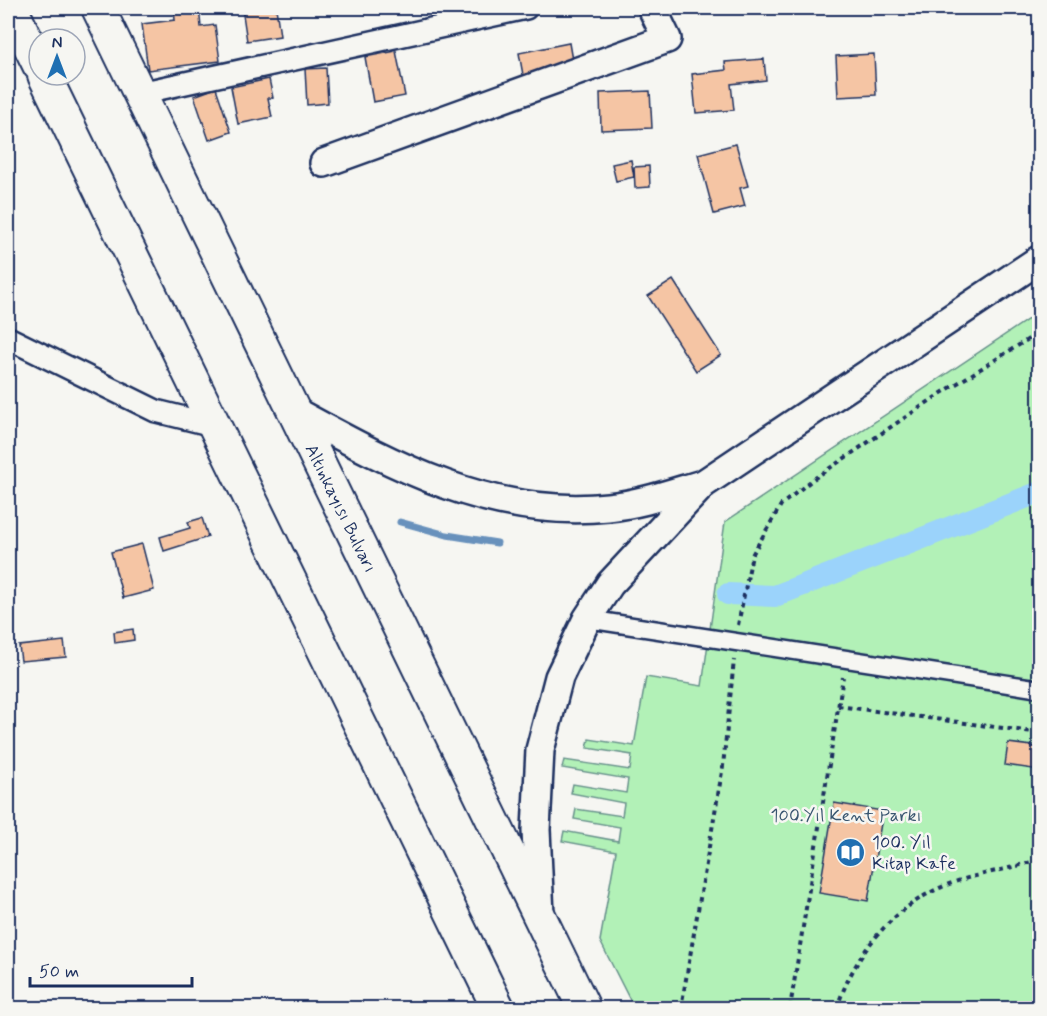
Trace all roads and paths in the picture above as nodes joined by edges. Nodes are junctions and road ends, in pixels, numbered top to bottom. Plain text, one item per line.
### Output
1 (11, 8) edge
2 (98, 8) edge
3 (526, 8) edge
4 (652, 8) edge
5 (27, 41) edge
6 (50, 87) edge
7 (140, 93) junction
8 (324, 163) dead end
9 (1040, 259) edge
10 (1040, 332) edge
11 (8, 338) edge
12 (294, 411) junction
13 (217, 426) junction
14 (703, 484) junction
15 (587, 619) junction
16 (736, 641) junction
17 (846, 659) junction
18 (1040, 689) edge
19 (838, 706) junction
20 (1040, 733) edge
21 (1040, 859) edge
22 (540, 915) junction
23 (498, 1008) edge
24 (584, 1008) edge
25 (681, 1008) edge
26 (790, 1008) edge
27 (837, 1008) edge

1 - 5 main road
2 - 7 main road, Altınkayısı Bulvarı
3 - 7 street
4 - 8 street
6 - 13 main road
7 - 12 main road, Altınkayısı Bulvarı
9 - 14 street
10 - 16 path
11 - 13 street
12 - 14 street
12 - 22 main road, Altınkayısı Bulvarı
13 - 23 main road
14 - 15 street
15 - 16 street
15 - 22 street
16 - 17 street
16 - 25 path
17 - 18 street
17 - 19 path
19 - 20 path
19 - 26 path
21 - 27 path
22 - 24 main road, Altınkayısı Bulvarı

